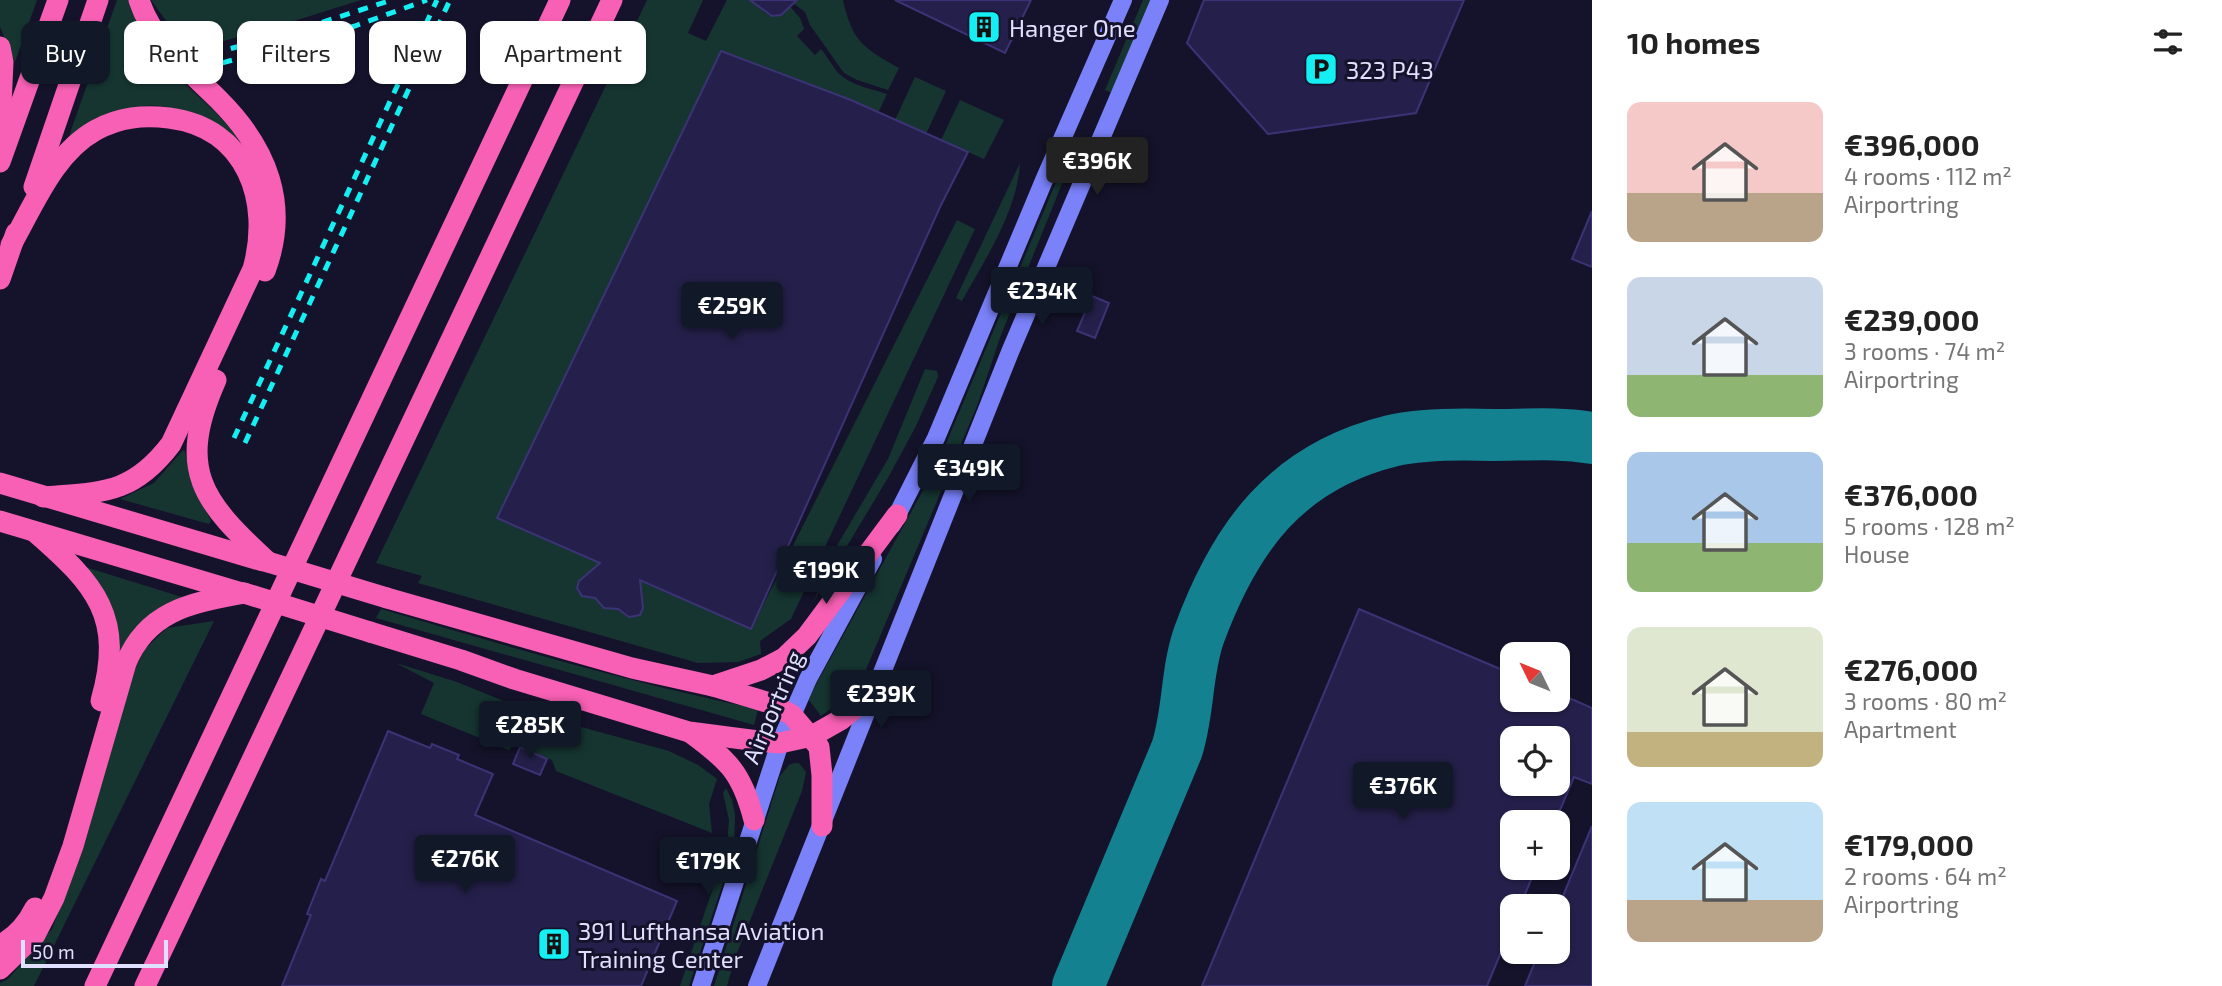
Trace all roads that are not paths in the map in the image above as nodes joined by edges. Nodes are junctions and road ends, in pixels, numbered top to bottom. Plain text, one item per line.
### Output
1 (58, 0) edge
2 (98, 0) edge
3 (139, 0) edge
4 (560, 0) edge
5 (612, 0) edge
6 (1123, 0) edge
7 (1160, 0) edge
8 (0, 47) edge
9 (0, 128) edge
10 (0, 162) edge
11 (11, 245) junction
12 (0, 279) edge
13 (1, 483) edge
14 (43, 497) junction
15 (897, 515) junction
16 (0, 521) edge
17 (35, 532) junction
18 (268, 562) junction
19 (211, 591) junction
20 (713, 685) junction
21 (877, 690) junction
22 (792, 715) junction
23 (689, 732) junction
24 (812, 736) junction
25 (780, 743) junction
26 (754, 820) junction
27 (822, 826) junction
28 (0, 945) edge
29 (0, 969) edge
30 (95, 986) edge
31 (145, 986) edge
32 (701, 986) edge
33 (757, 986) edge

1 - 10 highway
2 - 11 highway
3 - 18 highway
4 - 30 highway
5 - 31 highway
6 - 15 street, Airportring
7 - 21 street
8 - 9 highway
11 - 12 highway
11 - 14 highway
13 - 14 highway
14 - 18 highway
15 - 20 highway
15 - 22 street, Airportring
16 - 17 highway
17 - 19 highway
17 - 28 highway
18 - 20 highway, bridge
19 - 23 highway, bridge
19 - 29 highway
20 - 22 highway
21 - 24 highway
21 - 27 street
22 - 24 highway
22 - 25 street, Airportring
23 - 25 highway
23 - 26 highway
24 - 25 highway
24 - 27 highway
25 - 26 street, Airportring
26 - 32 street, Airportring
27 - 33 street

